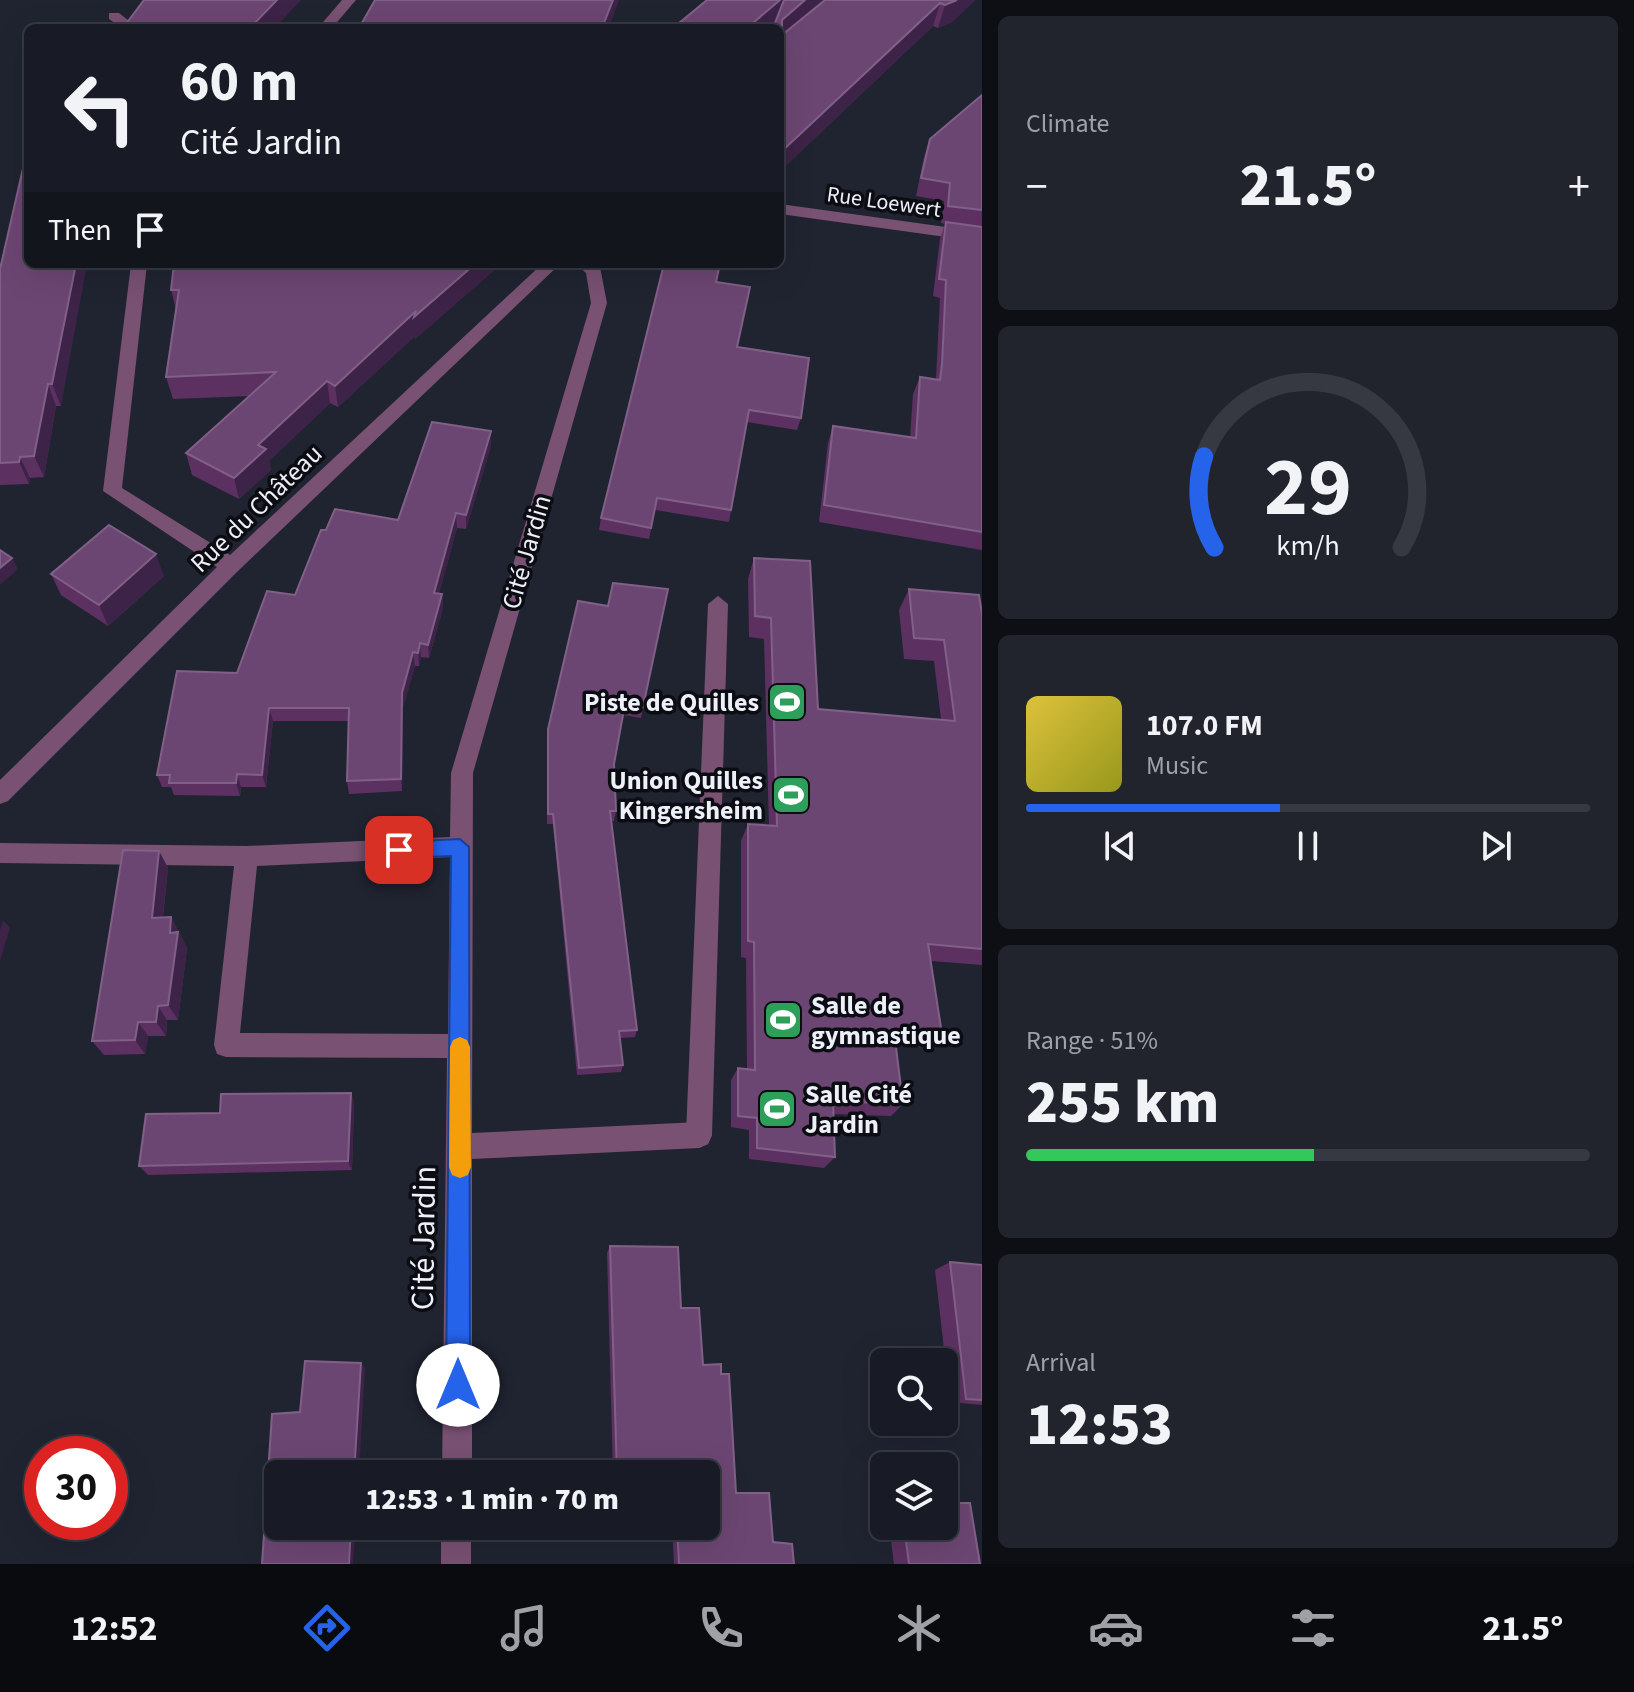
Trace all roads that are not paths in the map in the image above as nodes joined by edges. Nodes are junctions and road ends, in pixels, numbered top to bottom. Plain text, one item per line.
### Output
1 (349, 0) edge
2 (114, 16) dead end
3 (125, 24) edge
4 (328, 24) edge
5 (784, 210) edge
6 (982, 237) edge
7 (139, 268) edge
8 (540, 268) edge
9 (590, 268) edge
10 (231, 566) junction
11 (718, 604) dead end
12 (0, 794) edge
13 (460, 847) junction
14 (0, 853) edge
15 (247, 856) junction
16 (460, 1046) junction
17 (460, 1147) junction
18 (457, 1460) edge
19 (456, 1540) edge
20 (456, 1564) edge

1 - 4 street
2 - 3 street
5 - 6 street, Rue Loewert
7 - 10 street
8 - 10 street, Rue du Château
9 - 13 street, Cité Jardin
10 - 12 street, Rue du Château
11 - 17 street, Cité Jardin
13 - 15 street
13 - 16 street, Cité Jardin
14 - 15 street
15 - 16 street
16 - 17 street, Cité Jardin
17 - 18 street, Cité Jardin
19 - 20 street

